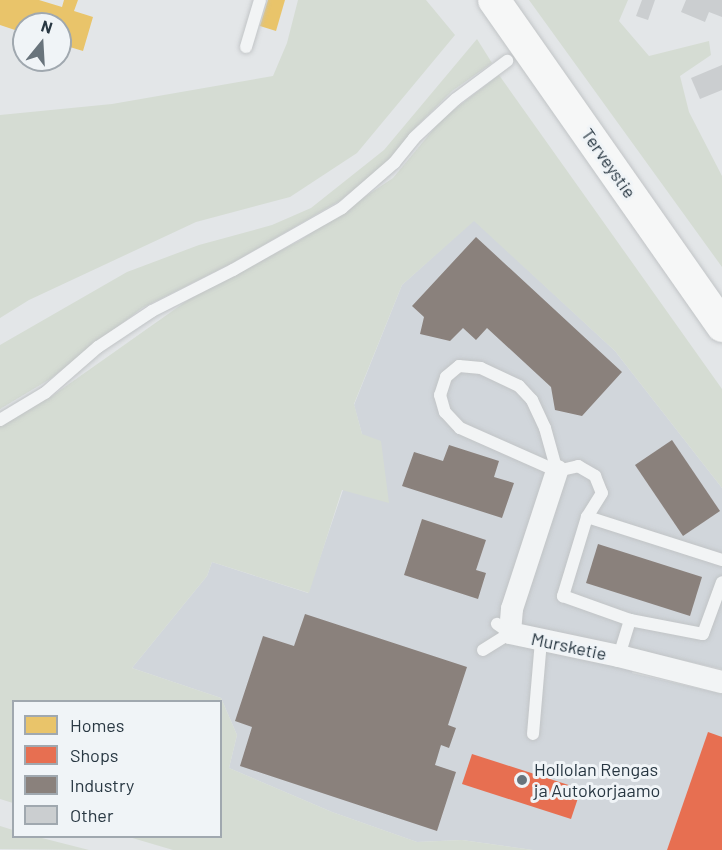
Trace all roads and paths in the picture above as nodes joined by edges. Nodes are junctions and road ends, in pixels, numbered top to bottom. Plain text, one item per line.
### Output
1 (260, 0) edge
2 (494, 0) edge
3 (246, 47) dead end
4 (507, 61) dead end
5 (722, 326) edge
6 (0, 420) edge
7 (557, 471) junction
8 (587, 517) junction
9 (722, 560) edge
10 (722, 582) edge
11 (630, 620) junction
12 (504, 629) junction
13 (541, 640) junction
14 (483, 650) dead end
15 (619, 656) junction
16 (722, 682) edge
17 (533, 734) dead end

1 - 3 lane
2 - 5 main road, Terveystie
4 - 6 lane
7 - 7 lane
7 - 8 lane
7 - 12 street, Mursketie
8 - 9 lane
8 - 11 lane
10 - 11 lane
11 - 15 lane
12 - 13 street, Mursketie
12 - 14 lane
13 - 15 street, Mursketie
13 - 17 lane
15 - 16 street, Mursketie

